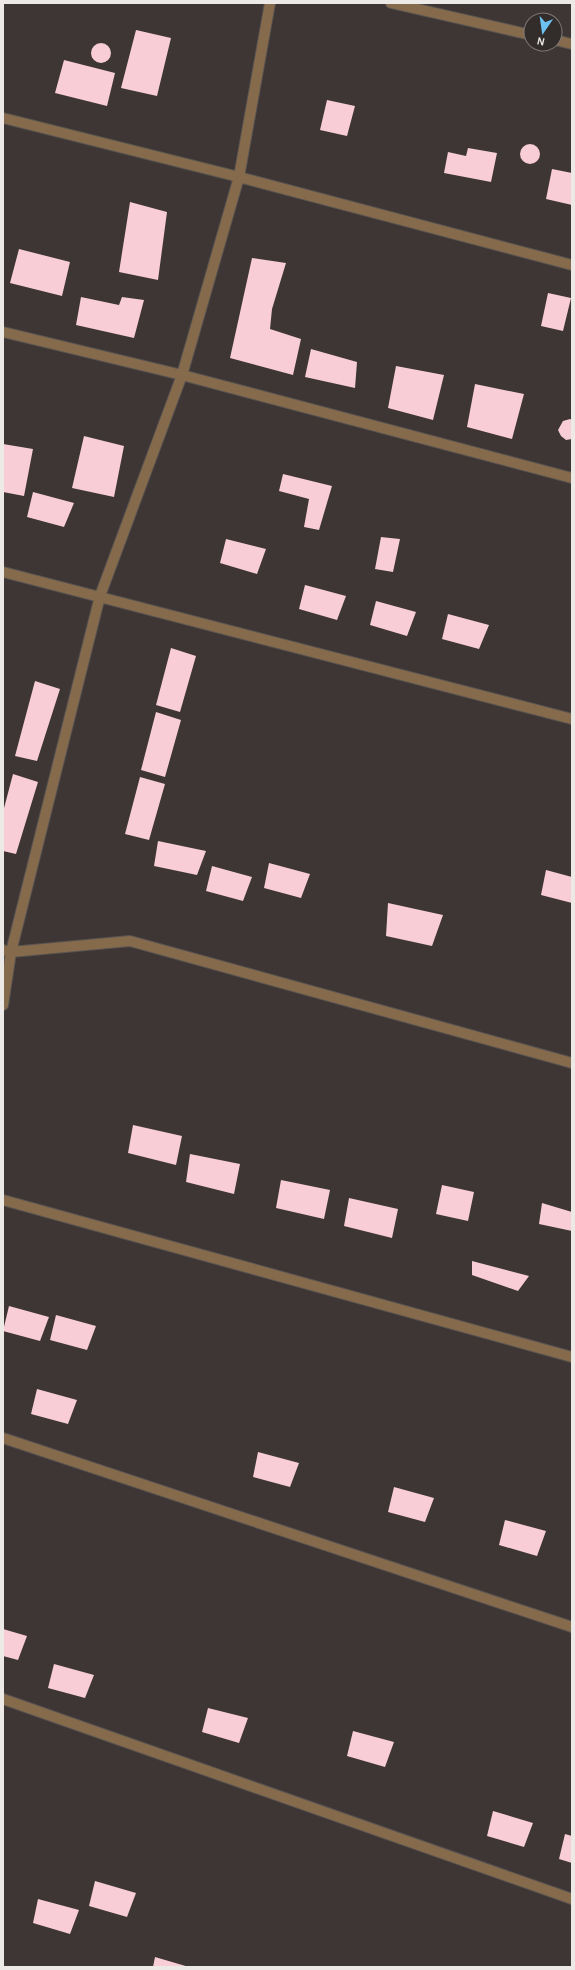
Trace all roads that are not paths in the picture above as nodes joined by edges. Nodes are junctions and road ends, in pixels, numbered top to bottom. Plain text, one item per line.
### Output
1 (270, 3) edge
2 (391, 3) edge
3 (523, 33) edge
4 (3, 118) edge
5 (239, 177) junction
6 (572, 265) edge
7 (3, 332) edge
8 (182, 375) junction
9 (572, 478) edge
10 (3, 572) edge
11 (100, 596) junction
12 (572, 720) edge
13 (7, 951) edge
14 (3, 1005) edge
15 (572, 1063) edge
16 (3, 1200) edge
17 (572, 1357) edge
18 (3, 1438) edge
19 (572, 1627) edge
20 (3, 1699) edge
21 (572, 1899) edge

1 - 5 street
2 - 3 street
4 - 5 street
5 - 6 street
5 - 8 street
7 - 8 street
8 - 9 street
8 - 11 street
10 - 11 street
11 - 12 street
11 - 13 street
13 - 14 street
13 - 15 street
16 - 17 street
18 - 19 street
20 - 21 street

